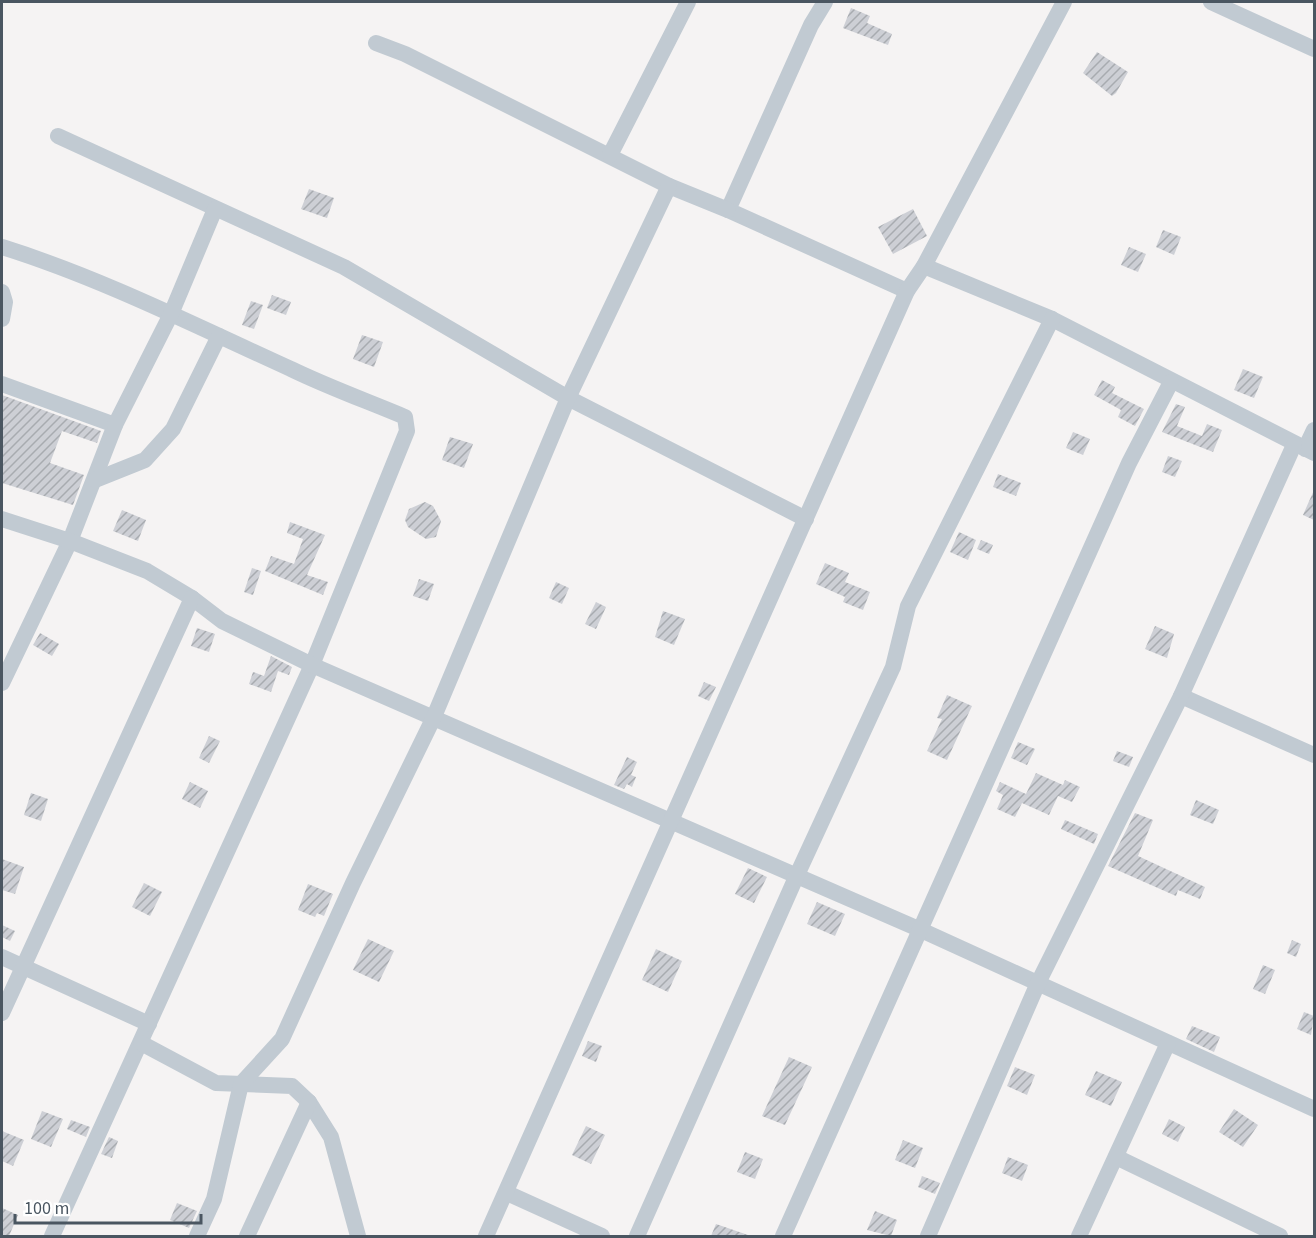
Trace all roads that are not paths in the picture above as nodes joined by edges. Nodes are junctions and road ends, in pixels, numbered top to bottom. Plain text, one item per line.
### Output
1 (688, 2) edge
2 (825, 2) edge
3 (1064, 2) edge
4 (1212, 2) edge
5 (376, 43) dead end
6 (1314, 49) edge
7 (58, 136) dead end
8 (610, 155) junction
9 (669, 186) junction
10 (215, 209) junction
11 (728, 210) junction
12 (2, 247) edge
13 (924, 266) junction
14 (907, 291) junction
15 (2, 292) edge
16 (171, 314) junction
17 (2, 319) edge
18 (1052, 319) junction
19 (219, 336) junction
20 (1171, 382) junction
21 (2, 384) edge
22 (568, 398) junction
23 (115, 425) junction
24 (1314, 430) edge
25 (1305, 449) edge
26 (95, 480) junction
27 (2, 519) edge
28 (806, 519) junction
29 (70, 541) junction
30 (192, 598) junction
31 (312, 665) junction
32 (2, 683) edge
33 (1181, 696) junction
34 (433, 719) junction
35 (1314, 755) edge
36 (670, 821) junction
37 (797, 875) junction
38 (921, 930) junction
39 (2, 957) edge
40 (22, 966) junction
41 (1038, 983) junction
42 (2, 1013) edge
43 (149, 1024) junction
44 (141, 1043) junction
45 (1168, 1043) junction
46 (241, 1084) junction
47 (309, 1102) junction
48 (1314, 1109) edge
49 (1116, 1157) junction
50 (507, 1193) junction
51 (52, 1236) edge
52 (197, 1236) edge
53 (247, 1236) edge
54 (358, 1236) edge
55 (486, 1236) edge
56 (602, 1236) edge
57 (636, 1236) edge
58 (783, 1236) edge
59 (928, 1236) edge
60 (1079, 1236) edge
61 (1280, 1236) edge

1 - 8 street
2 - 11 street
3 - 13 street
4 - 6 street
5 - 8 street
7 - 10 street
8 - 9 street
9 - 11 street
9 - 22 street
10 - 16 street
10 - 22 street
11 - 14 street
12 - 16 street
13 - 14 street
13 - 18 street
14 - 28 street
15 - 17 street
16 - 19 street
16 - 23 street
18 - 20 street
18 - 37 street
19 - 26 street
19 - 31 street
20 - 25 street
20 - 38 street
21 - 23 street
22 - 28 street
22 - 34 street
23 - 26 street
24 - 25 street
25 - 33 street
26 - 29 street
27 - 29 street
28 - 36 street
29 - 30 street
29 - 32 street
30 - 31 street
30 - 40 street
31 - 34 street
31 - 43 street
33 - 35 street
33 - 41 street
34 - 36 street
34 - 46 street
36 - 37 street
36 - 50 street
37 - 38 street
37 - 57 street
38 - 41 street
38 - 58 street
39 - 40 street
40 - 42 street
40 - 43 street
41 - 45 street
41 - 59 street
43 - 44 street
44 - 46 street
44 - 51 street
45 - 48 street
45 - 49 street
46 - 47 street
46 - 52 street
47 - 53 street
47 - 54 street
49 - 60 street
49 - 61 street
50 - 55 street
50 - 56 street

